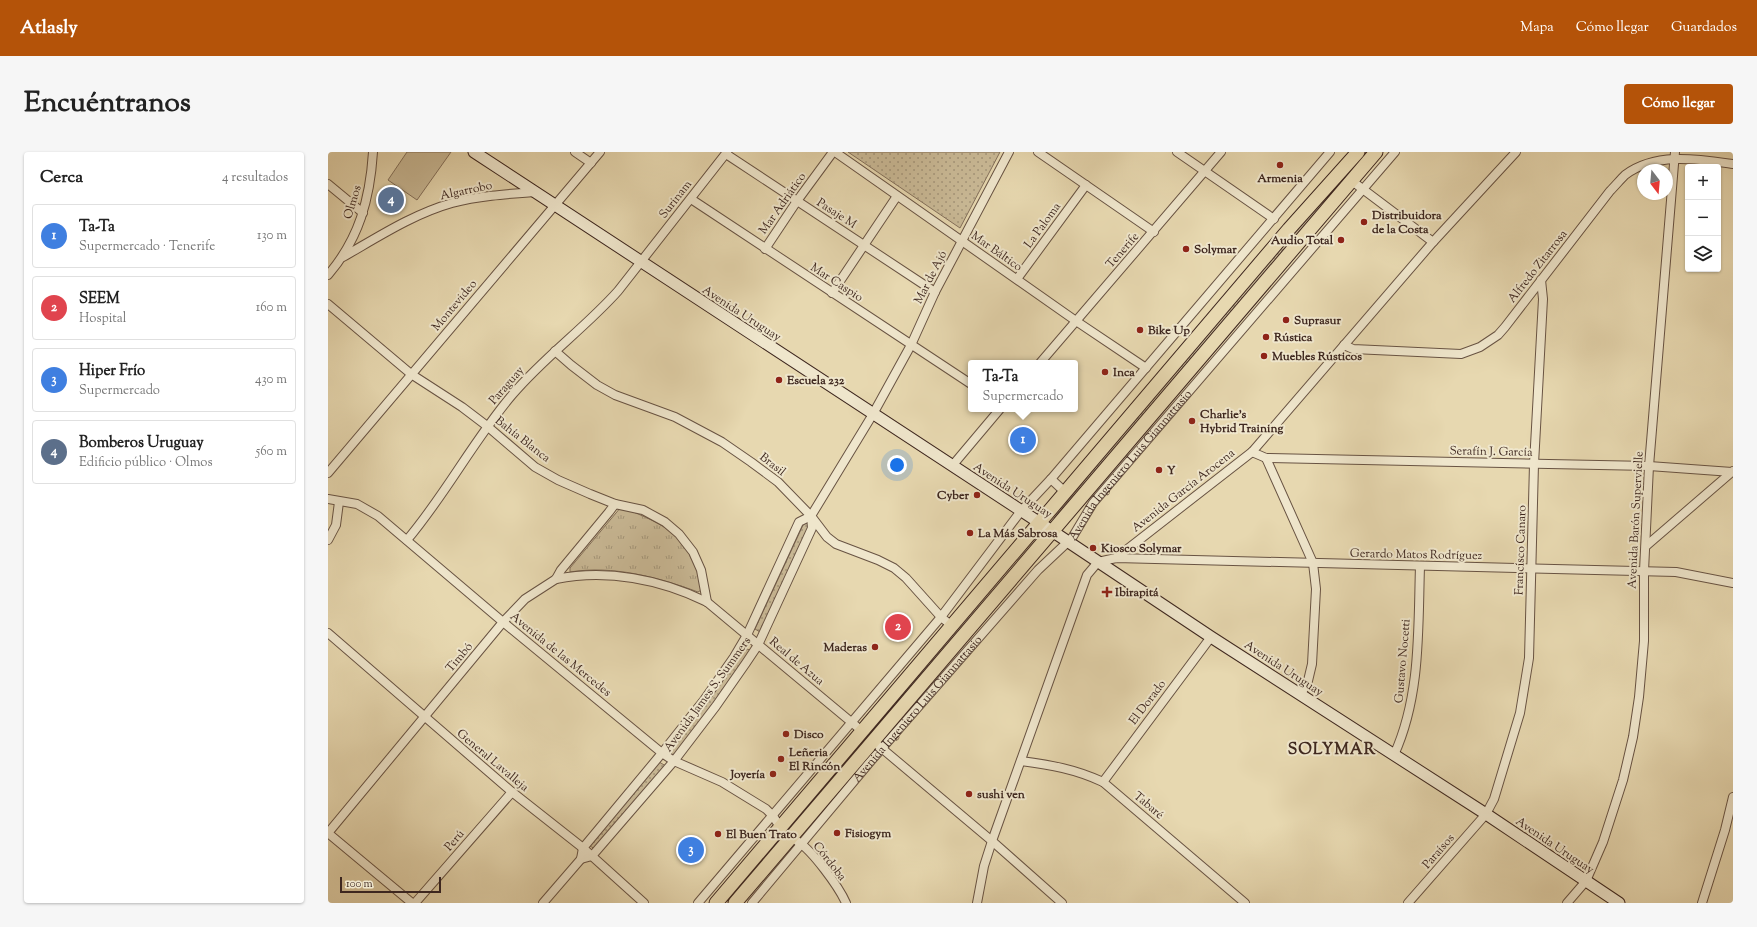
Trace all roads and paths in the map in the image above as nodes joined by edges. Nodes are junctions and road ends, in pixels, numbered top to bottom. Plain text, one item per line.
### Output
1 (373, 152) edge
2 (474, 152) edge
3 (575, 152) edge
4 (600, 152) edge
5 (834, 152) edge
6 (1009, 152) edge
7 (1038, 152) edge
8 (1176, 152) edge
9 (1221, 152) edge
10 (1330, 152) edge
11 (1358, 152) edge
12 (1376, 152) edge
13 (1395, 152) edge
14 (1516, 152) edge
15 (726, 153) edge
16 (1675, 154) edge
17 (591, 163) junction
18 (1733, 164) edge
19 (1205, 172) junction
20 (1352, 181) junction
21 (328, 184) edge
22 (1086, 185) junction
23 (1363, 190) junction
24 (534, 192) junction
25 (897, 196) junction
26 (691, 199) junction
27 (797, 201) junction
28 (554, 206) junction
29 (363, 213) junction
30 (1274, 219) junction
31 (1154, 232) junction
32 (962, 241) junction
33 (1434, 242) junction
34 (863, 245) junction
35 (765, 249) junction
36 (343, 257) junction
37 (641, 261) junction
38 (328, 275) edge
39 (1017, 280) junction
40 (1541, 280) junction
41 (935, 292) junction
42 (832, 293) junction
43 (328, 304) edge
44 (1076, 321) junction
45 (911, 344) junction
46 (1344, 345) junction
47 (555, 351) junction
48 (1043, 360) edge
49 (1146, 368) junction
50 (411, 374) junction
51 (968, 382) edge
52 (997, 412) edge
53 (873, 414) junction
54 (487, 426) junction
55 (1252, 452) junction
56 (1266, 458) junction
57 (1534, 464) junction
58 (952, 466) junction
59 (1649, 466) junction
60 (1732, 471) edge
61 (328, 473) edge
62 (1051, 479) junction
63 (1066, 493) junction
64 (328, 499) edge
65 (339, 502) junction
66 (614, 504) junction
67 (1021, 511) junction
68 (811, 516) junction
69 (1040, 523) junction
70 (1052, 531) junction
71 (328, 540) edge
72 (407, 540) junction
73 (1068, 542) junction
74 (1646, 546) junction
75 (1116, 558) junction
76 (1098, 562) junction
77 (1313, 563) junction
78 (1420, 566) junction
79 (1532, 568) junction
80 (1644, 571) junction
81 (556, 579) junction
82 (1733, 583) edge
83 (707, 602) junction
84 (941, 617) junction
85 (503, 622) junction
86 (952, 626) junction
87 (328, 633) edge
88 (747, 635) junction
89 (1211, 637) junction
90 (758, 645) junction
91 (1300, 694) junction
92 (424, 716) junction
93 (851, 722) junction
94 (862, 731) junction
95 (877, 745) junction
96 (662, 753) junction
97 (1394, 755) junction
98 (674, 761) junction
99 (1021, 761) junction
100 (1103, 782) junction
101 (512, 792) junction
102 (1733, 797) edge
103 (1486, 814) junction
104 (773, 816) junction
105 (780, 828) junction
106 (328, 833) edge
107 (797, 841) junction
108 (992, 841) junction
109 (583, 848) junction
110 (592, 856) junction
111 (581, 859) junction
112 (1586, 881) junction
113 (413, 903) edge
114 (543, 903) edge
115 (644, 903) edge
116 (698, 903) edge
117 (716, 903) edge
118 (735, 903) edge
119 (752, 903) edge
120 (846, 903) edge
121 (977, 903) edge
122 (1062, 903) edge
123 (1245, 903) edge
124 (1408, 903) edge
125 (1567, 903) edge
126 (1619, 903) edge
127 (1702, 903) edge

1 - 29 street, Olmos
2 - 24 street, Avenida Uruguay
3 - 17 street
4 - 17 street, Montevideo
5 - 25 street, Mar Báltico
5 - 27 street, Mar Adriático
6 - 32 street, Mar de Ajó
7 - 22 street
8 - 19 street
9 - 19 street, Tenerife
10 - 30 street
11 - 63 main road
12 - 20 main road, Avenida Ingeniero Luis Giannattasio
13 - 23 street, Avenida Ingeniero Luis Giannattasio
14 - 33 street, Avenida García Arocena
15 - 26 street, Surinam
15 - 27 street, Pasaje M
16 - 18 street, Alfredo Zitarrosa
16 - 40 street, Alfredo Zitarrosa
16 - 59 street, Avenida Barón Supervielle
17 - 28 street, Montevideo
19 - 30 street
19 - 31 street, Tenerife
20 - 23 street
20 - 70 main road, Avenida Ingeniero Luis Giannattasio
21 - 29 street
22 - 31 street
22 - 39 street, La Paloma
23 - 33 street
23 - 73 street, Avenida Ingeniero Luis Giannattasio
24 - 28 street, Avenida Uruguay
24 - 36 street, Algarrobo
25 - 32 street, Mar Báltico
25 - 34 street
26 - 35 street, Mar Caspio
26 - 37 street, Surinam
27 - 34 street, Pasaje M
27 - 35 street, Mar Adriático
28 - 37 street, Avenida Uruguay
28 - 50 street, Montevideo
29 - 36 street, Olmos
30 - 49 street
31 - 44 street, Tenerife
32 - 39 street, Mar Báltico
32 - 41 street, Mar de Ajó
33 - 46 street, Avenida García Arocena
34 - 41 street, Pasaje M
34 - 42 street
35 - 42 street, Mar Caspio
36 - 38 street
37 - 47 street, Paraguay
37 - 53 street, Avenida Uruguay
39 - 44 street, Mar Báltico
40 - 46 street, Alfredo Zitarrosa
40 - 57 street, Francisco Canaro
41 - 45 street, Mar de Ajó
42 - 45 street, Mar Caspio
43 - 50 street, Bahía Blanca
44 - 48 street, Tenerife
44 - 49 street, Mar Báltico
45 - 51 street, Mar Caspio
45 - 53 street, Mar de Ajó
46 - 55 street, Avenida García Arocena
47 - 54 street, Paraguay
47 - 68 street, Brasil
49 - 62 street
50 - 54 street, Bahía Blanca
50 - 61 street, Montevideo
52 - 58 street
53 - 58 street, Avenida Uruguay
53 - 68 street, Avenida James S. Summers
54 - 66 street, Bahía Blanca
54 - 72 street, Paraguay
55 - 56 street, Serafín J. García
55 - 75 street, Avenida García Arocena
56 - 57 street, Serafín J. García
56 - 77 street
57 - 59 street, Serafín J. García
57 - 79 street, Francisco Canaro
58 - 67 street, Avenida Uruguay
59 - 60 street, Serafín J. García
59 - 74 street, Avenida Barón Supervielle
60 - 74 street
62 - 63 street
62 - 67 street
63 - 69 main road
64 - 65 street, Avenida de las Mercedes
65 - 71 street
65 - 72 street, Avenida de las Mercedes
66 - 81 street, Timbó
66 - 83 street, Bahía Blanca
67 - 69 street, Avenida Uruguay
67 - 84 street
68 - 84 street, Brasil
68 - 88 street, Avenida James S. Summers
68 - 90 street, Avenida James S. Summers
69 - 70 street, Avenida Uruguay
69 - 86 main road
70 - 73 street, Avenida Uruguay
70 - 95 main road, Avenida Ingeniero Luis Giannattasio
72 - 85 street, Avenida de las Mercedes
73 - 76 street, Avenida Uruguay
73 - 95 street, Avenida Ingeniero Luis Giannattasio
74 - 80 street, Avenida Barón Supervielle
75 - 76 street, Gerardo Matos Rodríguez
75 - 77 street, Gerardo Matos Rodríguez
76 - 89 street, Avenida Uruguay
76 - 99 street
77 - 78 street, Gerardo Matos Rodríguez
77 - 91 street
78 - 79 street, Gerardo Matos Rodríguez
78 - 97 street, Gustavo Nocetti
79 - 80 street, Gerardo Matos Rodríguez
79 - 103 street, Francisco Canaro
80 - 82 street, Gerardo Matos Rodríguez
80 - 112 street, Avenida Barón Supervielle
81 - 83 street, Real de Azua
81 - 85 street, Timbó
83 - 88 street, Real de Azua
84 - 86 street, Brasil
84 - 93 street
85 - 92 street, Timbó
85 - 96 street, Avenida de las Mercedes
86 - 94 main road
87 - 92 street, General Lavalleja
88 - 90 street, Real de Azua
88 - 96 street, Avenida James S. Summers
89 - 91 street, Avenida Uruguay
89 - 100 street, El Dorado
90 - 93 street, Real de Azua
90 - 98 street, Avenida James S. Summers
91 - 97 street, Avenida Uruguay
92 - 101 street, General Lavalleja
92 - 106 street, Timbó
93 - 94 street, Real de Azua
93 - 104 street
94 - 105 main road
95 - 107 main road, Avenida Ingeniero Luis Giannattasio
95 - 108 street
96 - 98 street, Avenida de las Mercedes
96 - 109 street, Avenida James S. Summers
97 - 103 street, Avenida Uruguay
98 - 104 street, Avenida de las Mercedes
98 - 110 street, Avenida James S. Summers
99 - 100 street, Tabaré
99 - 108 street
100 - 123 street, Tabaré
101 - 109 street, General Lavalleja
101 - 113 street, Perú
102 - 127 street
103 - 112 street, Avenida Uruguay
103 - 124 street, Paraísos
104 - 105 street, Avenida de las Mercedes
104 - 116 street
105 - 117 main road
106 - 113 street
107 - 118 main road, Avenida Ingeniero Luis Giannattasio
107 - 119 street, Avenida Ingeniero Luis Giannattasio
107 - 120 street, Córdoba
108 - 121 street
108 - 122 street
109 - 110 street, General Lavalleja
109 - 111 street, Avenida James S. Summers
110 - 111 street
110 - 115 street, General Lavalleja
111 - 114 street
112 - 125 street, Avenida Barón Supervielle
112 - 126 street, Avenida Uruguay

